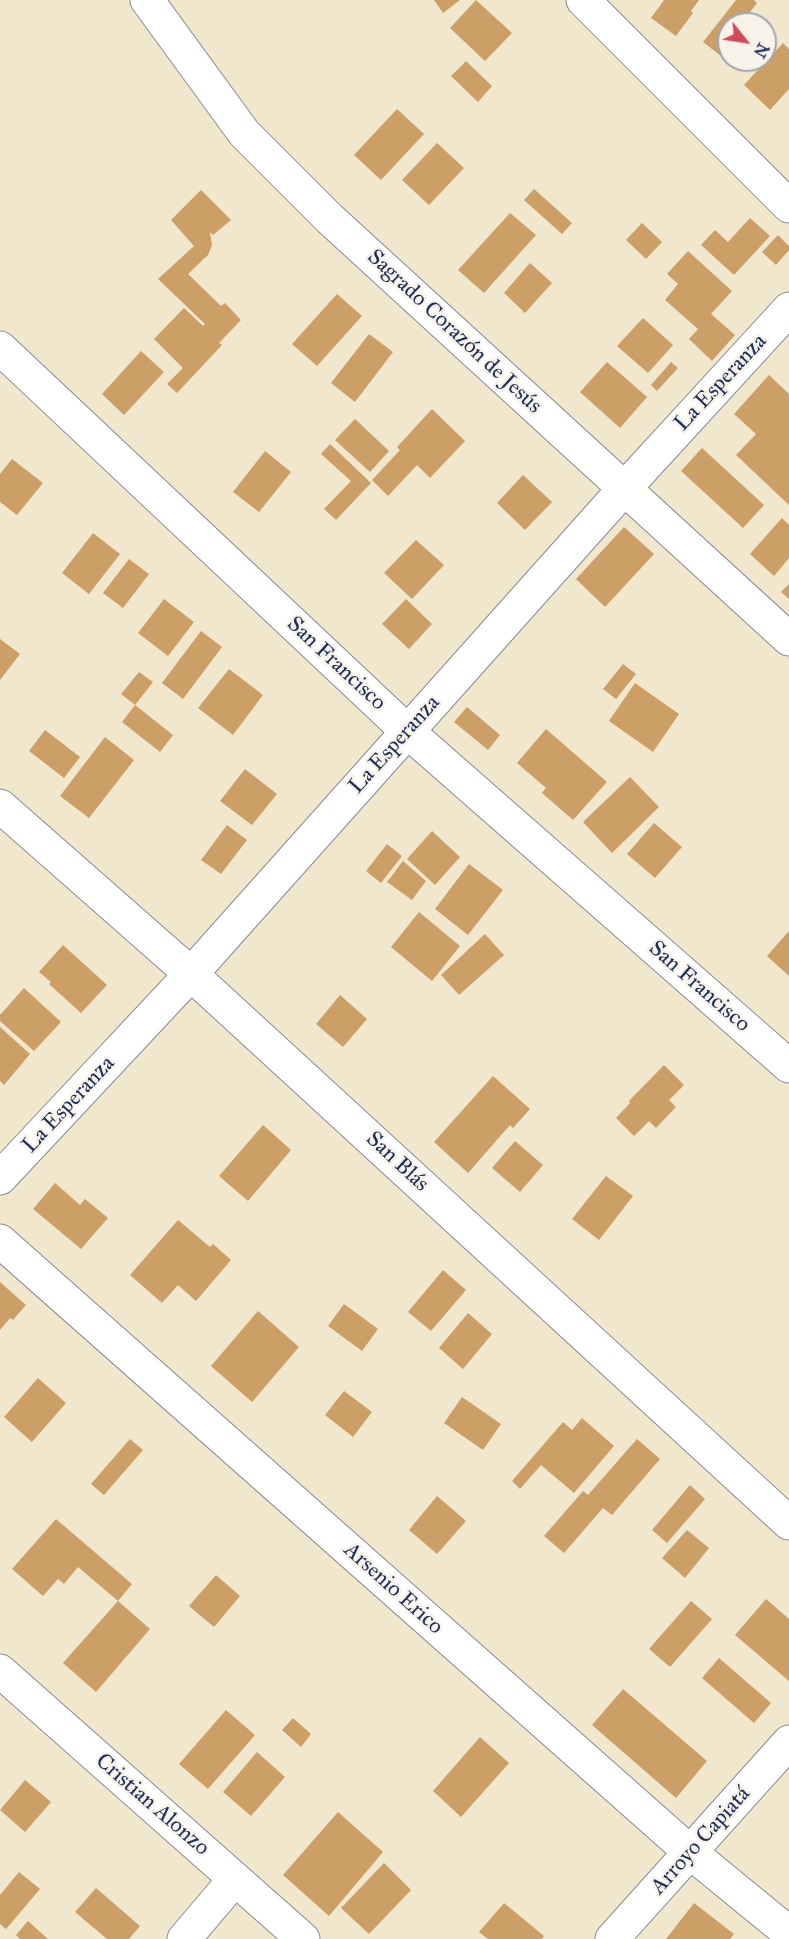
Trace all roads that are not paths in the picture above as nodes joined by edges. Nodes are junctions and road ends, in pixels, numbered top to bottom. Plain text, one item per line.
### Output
1 (147, 0) edge
2 (583, 0) edge
3 (789, 206) edge
4 (789, 309) edge
5 (0, 348) edge
6 (624, 489) junction
7 (789, 639) edge
8 (407, 731) junction
9 (0, 806) edge
10 (191, 974) junction
11 (789, 1066) edge
12 (0, 1178) edge
13 (0, 1241) edge
14 (789, 1523) edge
15 (3, 1681) edge
16 (789, 1742) edge
17 (690, 1852) junction
18 (236, 1878) junction
19 (789, 1933) edge
20 (184, 1939) edge
21 (303, 1939) edge
22 (612, 1939) edge

1 - 6 street, Sagrado Corazón de Jesús
2 - 3 street
4 - 6 street, La Esperanza
5 - 8 street, San Francisco
6 - 7 street, Sagrado Corazón de Jesús
6 - 8 street, La Esperanza
8 - 10 street, La Esperanza
8 - 11 street, San Francisco
9 - 10 street, San Blás
10 - 12 street, La Esperanza
10 - 14 street, San Blás
13 - 17 street, Arsenio Erico
15 - 18 street, Cristian Alonzo
16 - 17 street, Arroyo Capiatá
17 - 19 street, Arsenio Erico
17 - 22 street, Arroyo Capiatá
18 - 20 street
18 - 21 street, Cristian Alonzo

